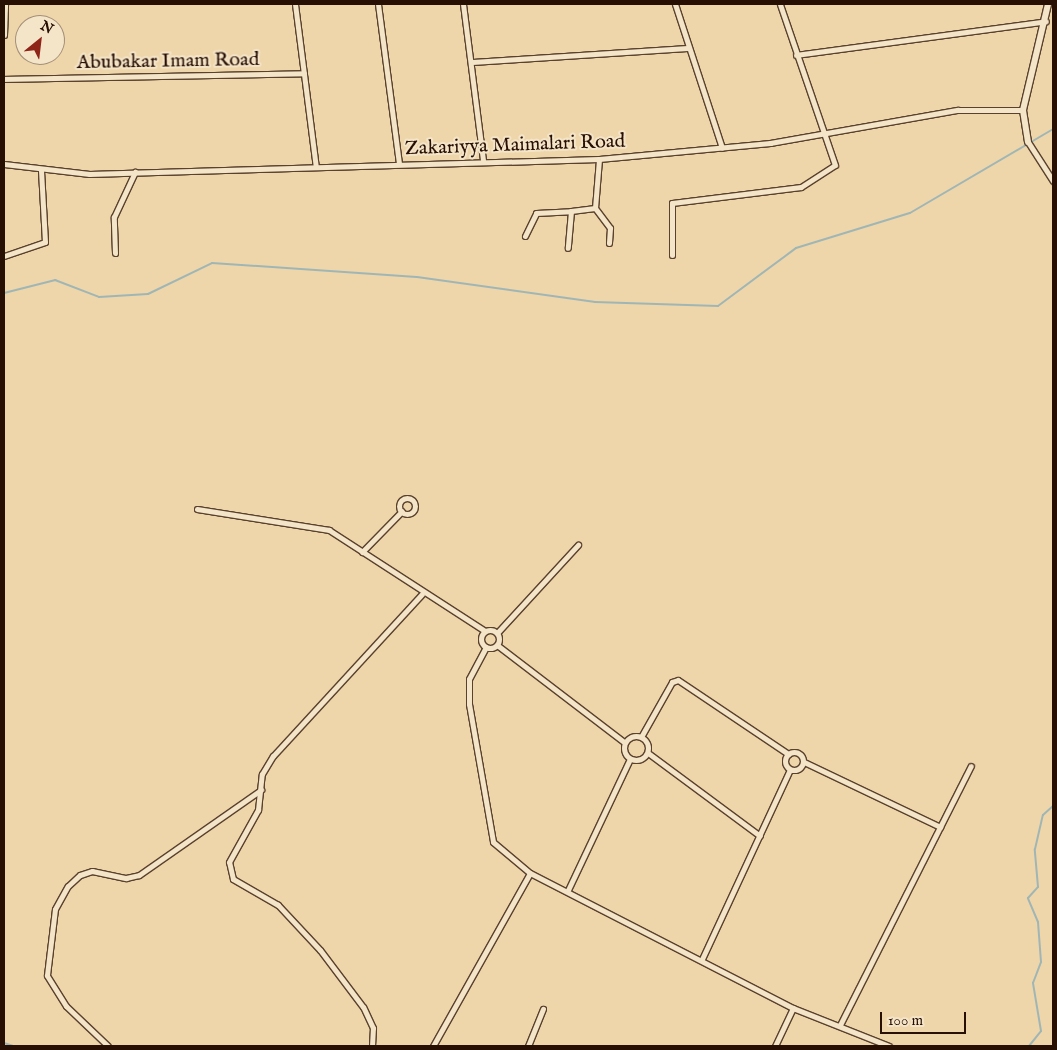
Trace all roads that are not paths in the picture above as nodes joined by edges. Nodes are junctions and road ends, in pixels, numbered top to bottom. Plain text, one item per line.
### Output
1 (4, 4) edge
2 (295, 4) edge
3 (378, 4) edge
4 (463, 4) edge
5 (675, 4) edge
6 (780, 4) edge
7 (1048, 4) edge
8 (1047, 21) junction
9 (4, 35) edge
10 (689, 48) junction
11 (796, 55) junction
12 (471, 62) junction
13 (304, 73) junction
14 (4, 79) edge
15 (1023, 110) junction
16 (821, 132) junction
17 (1027, 140) joint
18 (722, 148) junction
19 (599, 158) junction
20 (484, 161) junction
21 (4, 164) edge
22 (399, 164) junction
23 (316, 167) junction
24 (41, 170) junction
25 (135, 172) junction
26 (1053, 181) edge
27 (595, 208) junction
28 (571, 210) junction
29 (525, 236) dead end
30 (609, 243) dead end
31 (568, 248) dead end
32 (116, 253) dead end
33 (672, 254) dead end
34 (4, 256) edge
35 (197, 509) dead end
36 (402, 511) dead end
37 (578, 545) dead end
38 (362, 552) junction
39 (422, 594) junction
40 (485, 631) junction
41 (496, 633) junction
42 (498, 645) junction
43 (486, 647) junction
44 (641, 737) junction
45 (625, 743) junction
46 (648, 753) junction
47 (788, 754) junction
48 (630, 758) junction
49 (804, 762) junction
50 (971, 766) dead end
51 (790, 769) junction
52 (261, 790) junction
53 (940, 828) junction
54 (760, 836) junction
55 (530, 873) junction
56 (568, 890) junction
57 (702, 959) junction
58 (793, 1008) junction
59 (543, 1009) dead end
60 (840, 1026) junction
61 (108, 1046) edge
62 (372, 1046) edge
63 (433, 1046) edge
64 (528, 1046) edge
65 (775, 1046) edge
66 (889, 1046) edge

1 - 9 street
2 - 13 street
3 - 22 street
4 - 12 street
5 - 10 street
6 - 11 street
7 - 8 street
8 - 11 street
8 - 15 street
10 - 12 street
10 - 18 street
11 - 16 street
12 - 20 street
13 - 14 street, Abubakar Imam Road
13 - 23 street
15 - 16 street, Zakariyya Maimalari Road
15 - 17 street
16 - 18 street, Zakariyya Maimalari Road
16 - 33 street
17 - 26 street
18 - 19 street, Zakariyya Maimalari Road
19 - 20 street, Zakariyya Maimalari Road
19 - 27 street
20 - 22 street, Zakariyya Maimalari Road
21 - 24 street, Zakariyya Maimalari Road
22 - 23 street, Zakariyya Maimalari Road
23 - 25 street, Zakariyya Maimalari Road
24 - 25 street, Zakariyya Maimalari Road
24 - 34 street
25 - 32 street
27 - 28 street
27 - 30 street
28 - 29 street
28 - 31 street
35 - 38 street
36 - 38 street
37 - 41 street
38 - 39 street
39 - 40 street
39 - 52 street
40 - 41 street
40 - 43 street
41 - 42 street
42 - 43 street
42 - 45 street
43 - 55 street
44 - 45 street
44 - 46 street
44 - 47 street
45 - 48 street
46 - 48 street
46 - 54 street
47 - 49 street
47 - 51 street
48 - 56 street
49 - 51 street
49 - 53 street
50 - 53 street
51 - 54 street
52 - 61 street
52 - 62 street
53 - 60 street
54 - 57 street
55 - 56 street
55 - 63 street
56 - 57 street
57 - 58 street
58 - 60 street
58 - 65 street
59 - 64 street
60 - 66 street

